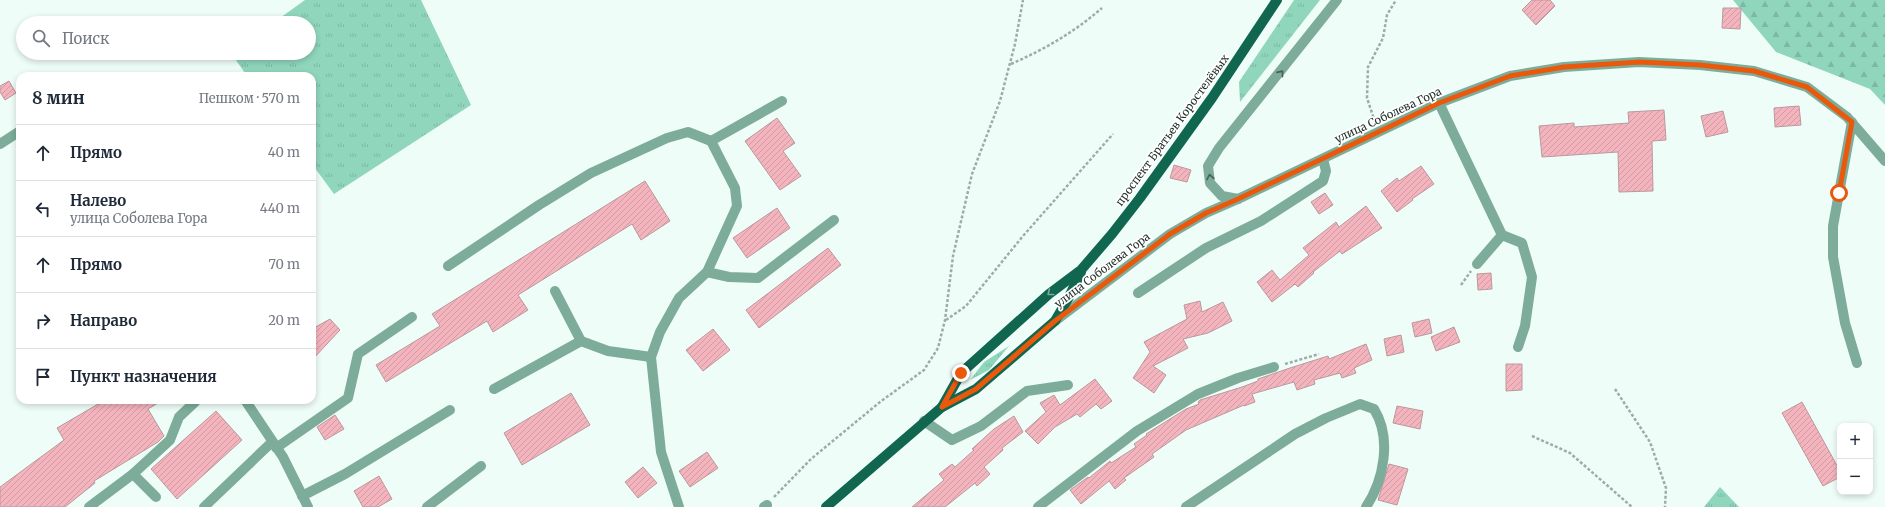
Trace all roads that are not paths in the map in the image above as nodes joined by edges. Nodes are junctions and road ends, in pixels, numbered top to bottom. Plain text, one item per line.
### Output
1 (1277, 0) edge
2 (1338, 0) edge
3 (782, 101) dead end
4 (1439, 103) junction
5 (1852, 122) junction
6 (16, 134) edge
7 (711, 141) junction
8 (0, 144) edge
9 (1323, 159) junction
10 (1885, 161) edge
11 (1238, 199) junction
12 (834, 220) dead end
13 (1502, 235) junction
14 (1477, 264) road end
15 (448, 266) dead end
16 (1081, 270) junction
17 (707, 272) junction
18 (555, 291) dead end
19 (1138, 293) dead end
20 (412, 317) dead end
21 (1055, 321) junction
22 (581, 341) junction
23 (1518, 347) dead end
24 (651, 357) junction
25 (1856, 363) dead end
26 (1274, 367) road end
27 (1068, 385) dead end
28 (494, 389) dead end
29 (193, 404) edge
30 (248, 404) edge
31 (942, 407) junction
32 (450, 410) dead end
33 (924, 421) junction
34 (274, 445) junction
35 (481, 466) dead end
36 (132, 474) junction
37 (302, 496) junction
38 (156, 497) dead end
39 (89, 507) edge
40 (204, 507) edge
41 (308, 507) edge
42 (427, 507) edge
43 (679, 507) edge
44 (826, 507) edge
45 (1040, 507) edge
46 (1186, 507) edge
47 (1366, 507) edge

1 - 16 main road, проспект Братьев Коростелёвых
11 -> 2 street
3 - 7 street
4 - 5 street, улица Соболева Гора
4 - 9 street, улица Соболева Гора
4 - 13 street
5 - 10 street, улица Соболева Гора
5 - 25 street
6 - 8 street
7 - 15 street
7 - 17 street
9 - 11 street, улица Соболева Гора
9 - 19 street
11 - 21 street, улица Соболева Гора
12 - 17 street
13 - 14 street
13 - 23 street
16 - 21 main road, проспект Братьев Коростелёвых
16 -> 31 main road, проспект Братьев Коростелёвых
17 - 24 street
18 - 22 street
20 - 34 street
21 - 31 main road, проспект Братьев Коростелёвых
22 - 24 street
22 - 28 street
24 - 43 street
26 - 45 street
27 - 33 street
29 - 36 street
30 - 34 street
31 - 33 main road, проспект Братьев Коростелёвых
32 - 37 street
33 - 44 main road, проспект Братьев Коростелёвых
34 - 37 street
34 - 40 street
35 - 42 street
36 - 38 street
36 - 39 street
37 - 41 street
46 - 47 street

